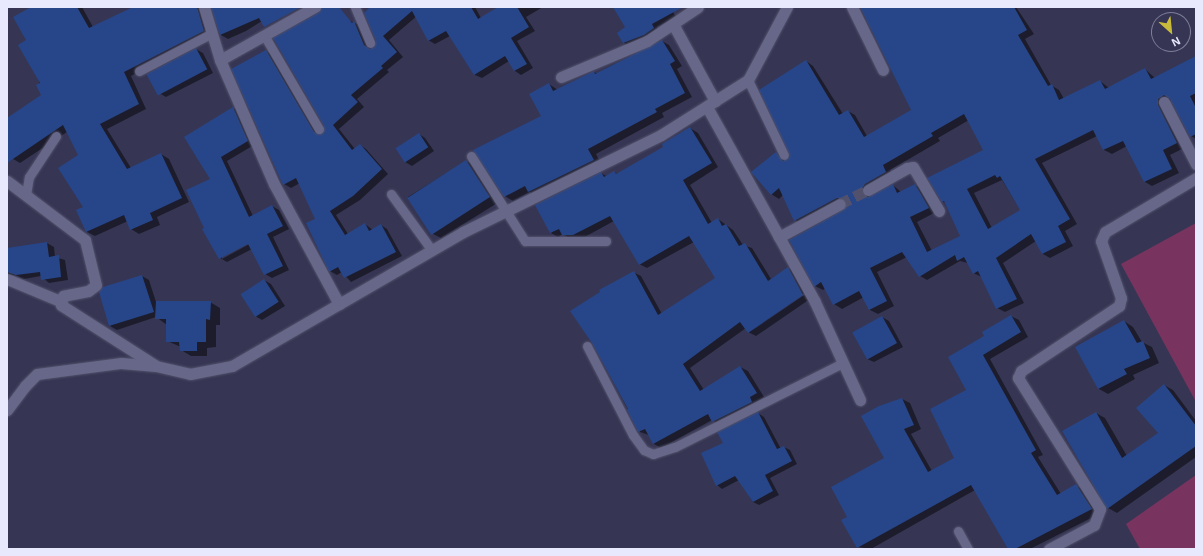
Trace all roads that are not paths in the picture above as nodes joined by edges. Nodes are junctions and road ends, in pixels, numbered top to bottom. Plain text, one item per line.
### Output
1 (204, 7) edge
2 (315, 7) edge
3 (354, 7) edge
4 (698, 7) edge
5 (787, 7) edge
6 (852, 7) edge
7 (673, 24) junction
8 (212, 33) junction
9 (264, 35) junction
10 (370, 43) dead end
11 (220, 60) junction
12 (883, 70) dead end
13 (139, 71) dead end
14 (561, 77) dead end
15 (748, 80) junction
16 (1164, 102) dead end
17 (711, 104) junction
18 (319, 128) dead end
19 (56, 136) dead end
20 (784, 155) dead end
21 (471, 156) dead end
22 (1196, 164) edge
23 (1196, 178) edge
24 (7, 181) edge
25 (868, 190) tunnel mouth
26 (391, 194) dead end
27 (26, 195) junction
28 (840, 204) tunnel mouth
29 (504, 211) junction
30 (940, 211) dead end
31 (779, 237) junction
32 (606, 242) dead end
33 (431, 249) junction
34 (7, 279) edge
35 (60, 301) junction
36 (339, 304) junction
37 (587, 346) dead end
38 (843, 362) junction
39 (156, 366) junction
40 (860, 400) dead end
41 (7, 410) edge
42 (958, 531) dead end
43 (968, 549) edge
44 (1049, 549) edge

1 - 8 street
2 - 9 street
3 - 10 lane
4 - 7 street
5 - 15 street
6 - 12 street
7 - 14 street
7 - 17 street
8 - 11 street
8 - 13 lane
9 - 11 street
9 - 18 lane
11 - 36 street
15 - 17 street
15 - 20 lane
16 - 22 street
17 - 29 street
17 - 31 street
19 - 27 lane
21 - 29 lane
23 - 44 street
24 - 27 street
25 - 30 street
26 - 33 lane
27 - 35 street
28 - 31 street
29 - 32 lane
29 - 33 street
31 - 38 street
33 - 36 street
34 - 35 street
35 - 39 street
36 - 39 street
37 - 38 lane
38 - 40 street
39 - 41 street
42 - 43 lane

